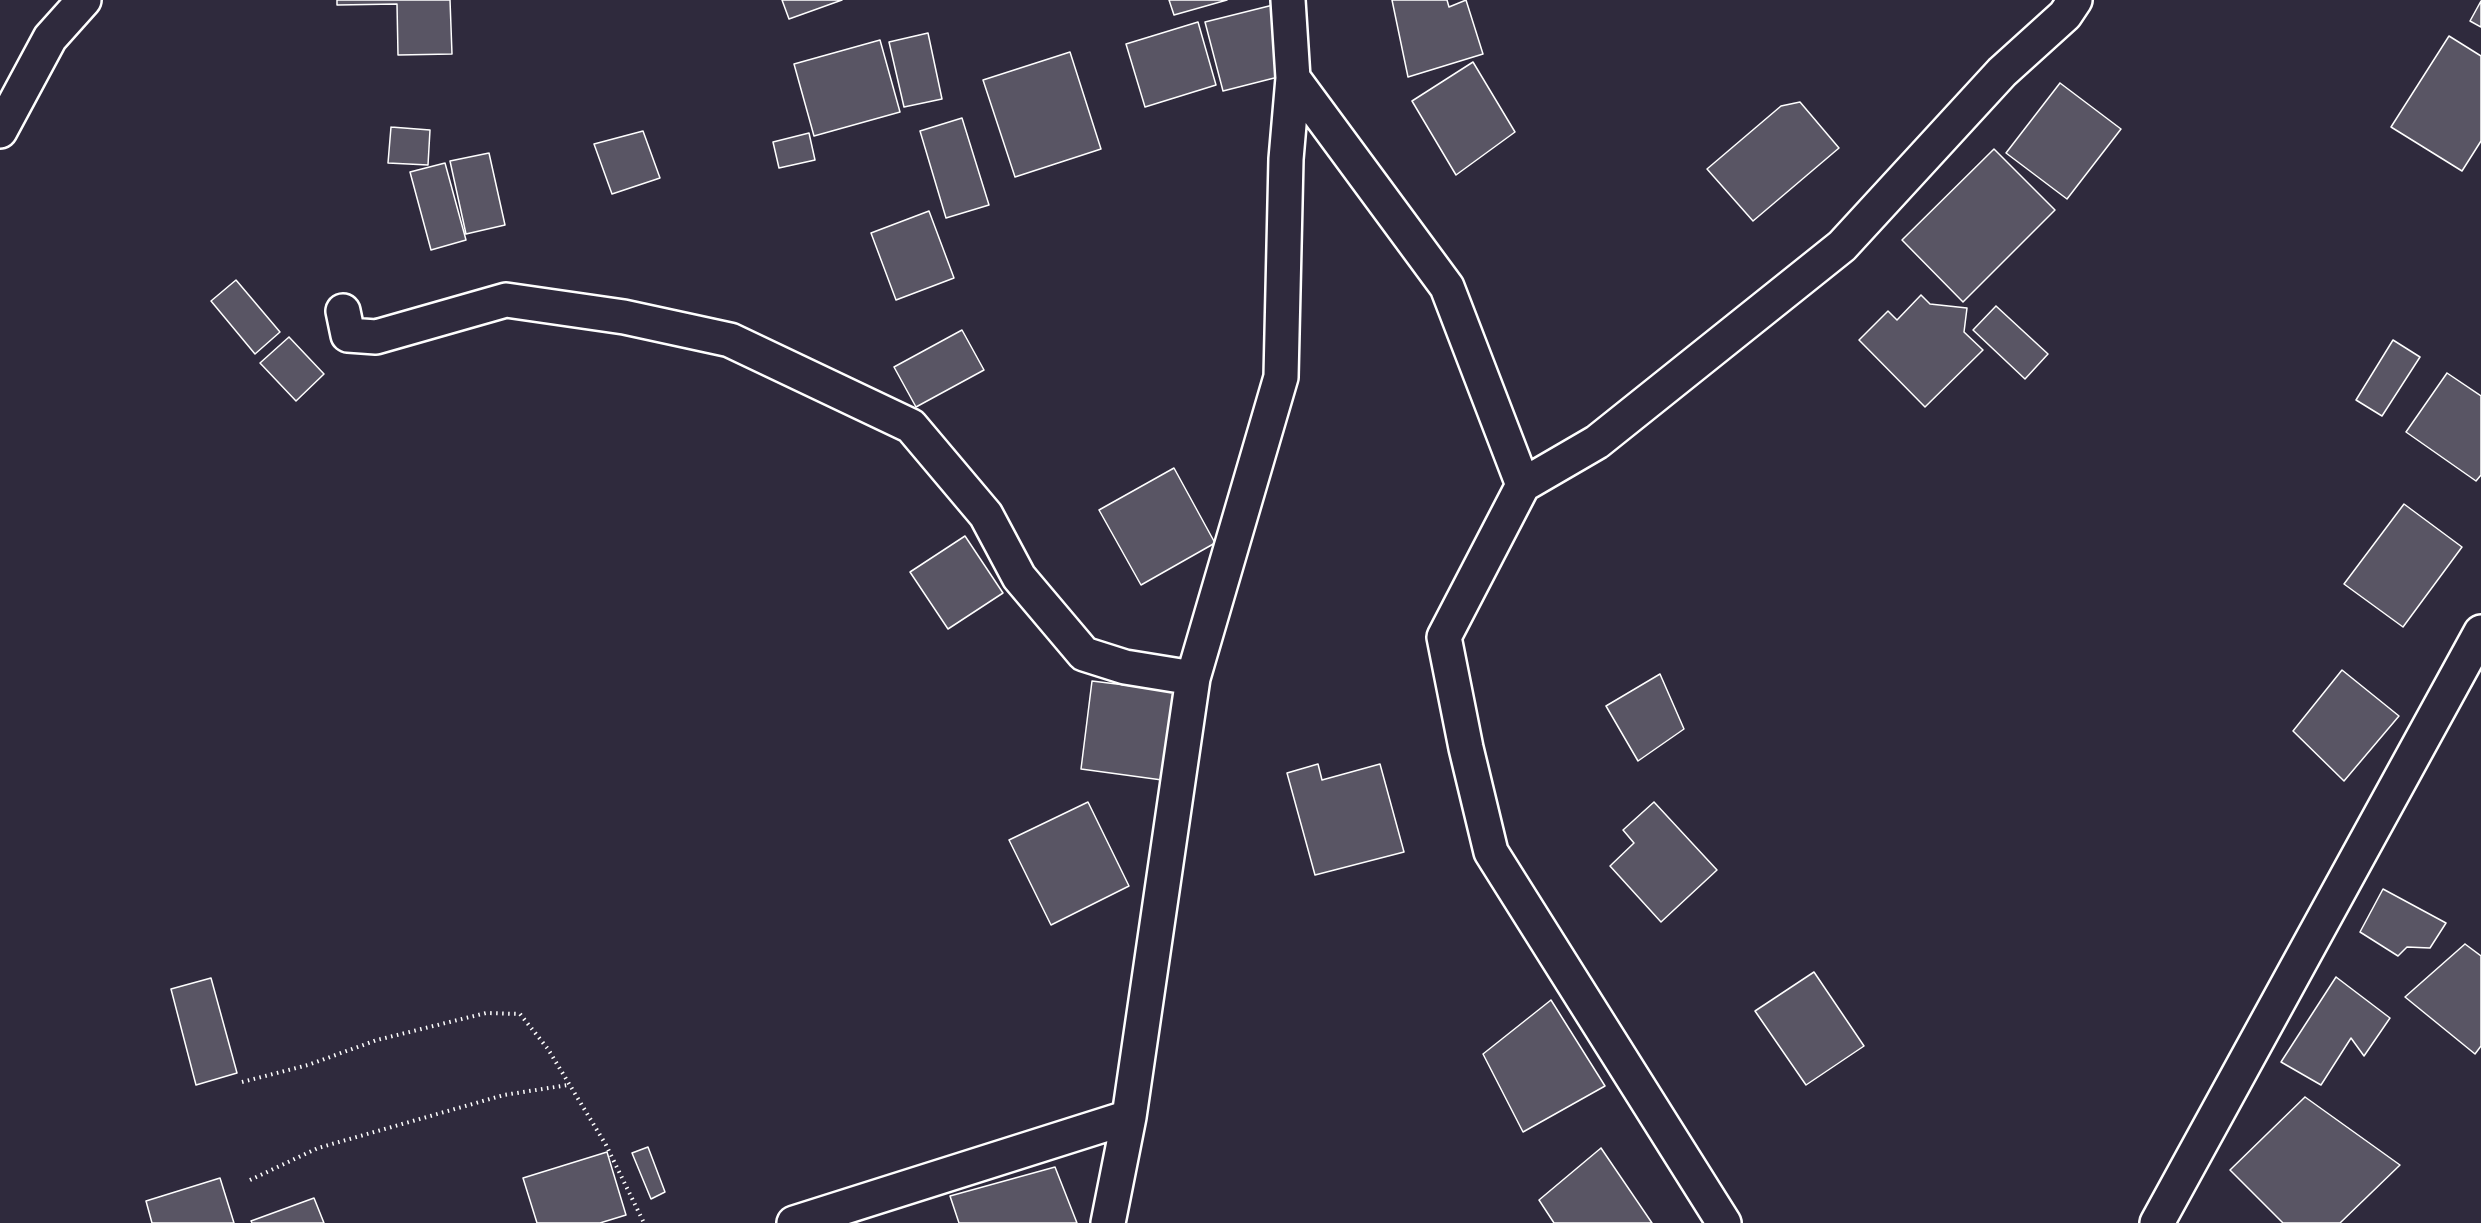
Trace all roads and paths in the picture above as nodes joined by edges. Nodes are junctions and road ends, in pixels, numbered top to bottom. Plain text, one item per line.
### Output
1 (84, 0) edge
2 (1288, 0) edge
3 (2075, 0) edge
4 (1293, 78) junction
5 (0, 131) edge
6 (343, 311) dead end
7 (1523, 485) junction
8 (2479, 642) edge
9 (1193, 678) junction
10 (242, 1082) dead end
11 (568, 1084) junction
12 (1129, 1116) junction
13 (250, 1180) dead end
14 (644, 1223) edge
15 (794, 1223) edge
16 (1108, 1223) edge
17 (1724, 1223) edge
18 (2157, 1223) edge

1 - 5 street
2 - 4 street
3 - 7 street
4 - 7 street
4 - 9 street
6 - 9 street
7 - 17 street
8 - 18 street
9 - 12 street
10 - 11 path
11 - 13 path
11 - 14 path
12 - 15 street
12 - 16 street

